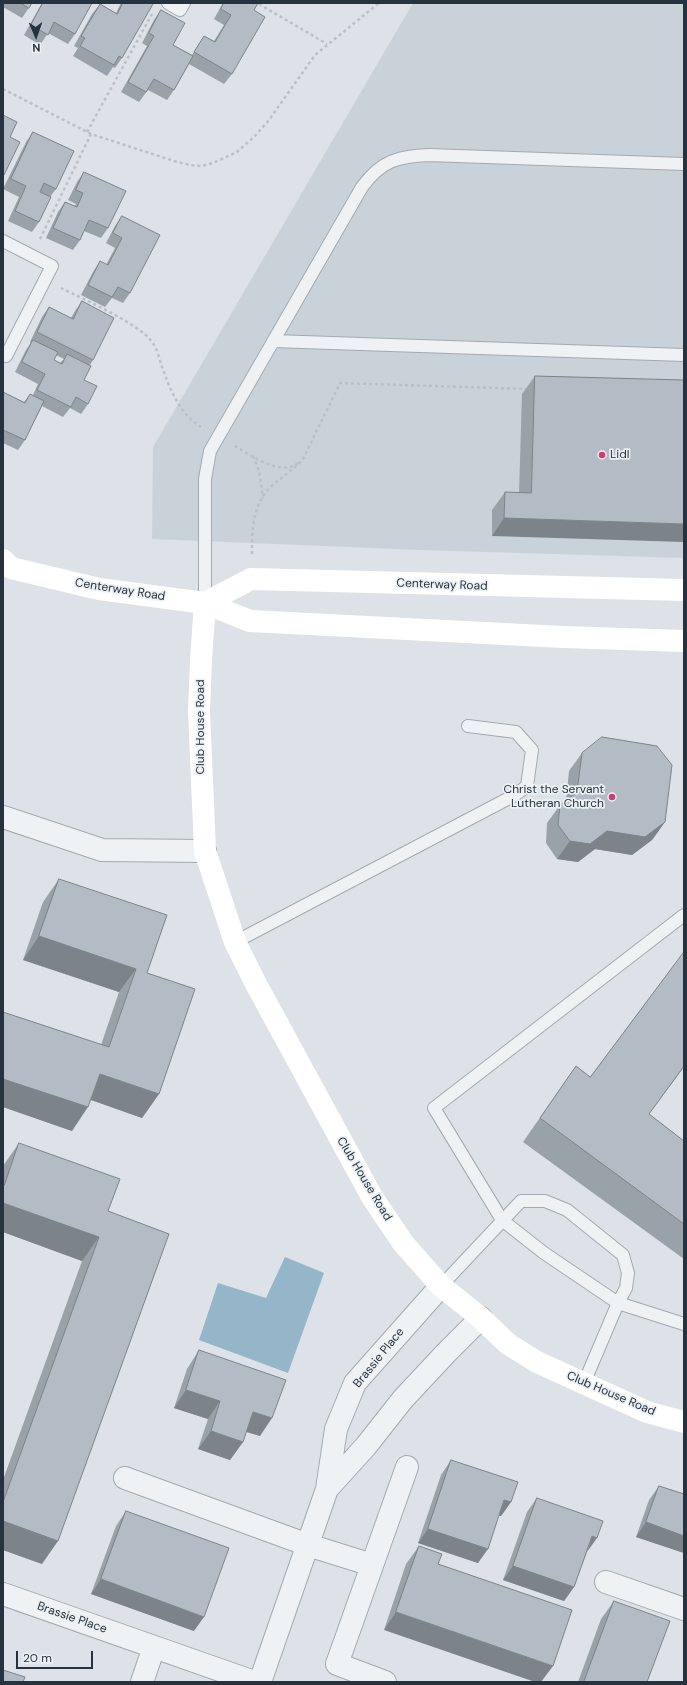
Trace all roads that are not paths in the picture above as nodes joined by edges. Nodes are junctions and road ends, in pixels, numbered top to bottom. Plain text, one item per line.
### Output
1 (168, 3) edge
2 (184, 3) edge
3 (684, 164) edge
4 (3, 241) edge
5 (273, 342) junction
6 (3, 354) edge
7 (684, 355) edge
8 (6, 566) edge
9 (684, 590) edge
10 (205, 603) junction
11 (684, 641) edge
12 (468, 726) dead end
13 (3, 816) edge
14 (204, 851) junction
15 (684, 915) edge
16 (235, 942) junction
17 (502, 1220) junction
18 (441, 1286) junction
19 (618, 1303) junction
20 (481, 1318) junction
21 (684, 1324) edge
22 (584, 1383) junction
23 (684, 1422) edge
24 (407, 1467) dead end
25 (125, 1478) dead end
26 (327, 1489) junction
27 (308, 1545) junction
28 (372, 1565) junction
29 (606, 1582) dead end
30 (3, 1594) edge
31 (684, 1609) edge
32 (154, 1647) junction
33 (142, 1682) edge
34 (254, 1682) edge
35 (260, 1682) edge
36 (386, 1682) edge

1 - 2 lane
3 - 5 lane
4 - 6 lane
5 - 7 lane
5 - 10 lane
8 - 10 street, Centerway Road
9 - 10 street, Centerway Road
10 - 11 street, Centerway Road
10 - 14 street, Club House Road
12 - 16 lane
13 - 14 street
14 - 16 street, Club House Road
15 - 17 lane
16 - 18 street, Club House Road
17 - 18 lane
17 - 19 lane
17 - 19 lane
18 - 20 street, Club House Road
18 - 26 street, Brassie Place
19 - 21 lane
19 - 22 lane
20 - 22 street, Club House Road
20 - 26 street, Brassie Place
22 - 23 street, Club House Road
24 - 28 street
25 - 27 street
26 - 27 street, Brassie Place
27 - 28 street
27 - 35 street, Brassie Place
28 - 36 street
29 - 31 street
30 - 32 street, Brassie Place
32 - 33 street
32 - 34 street, Brassie Place

